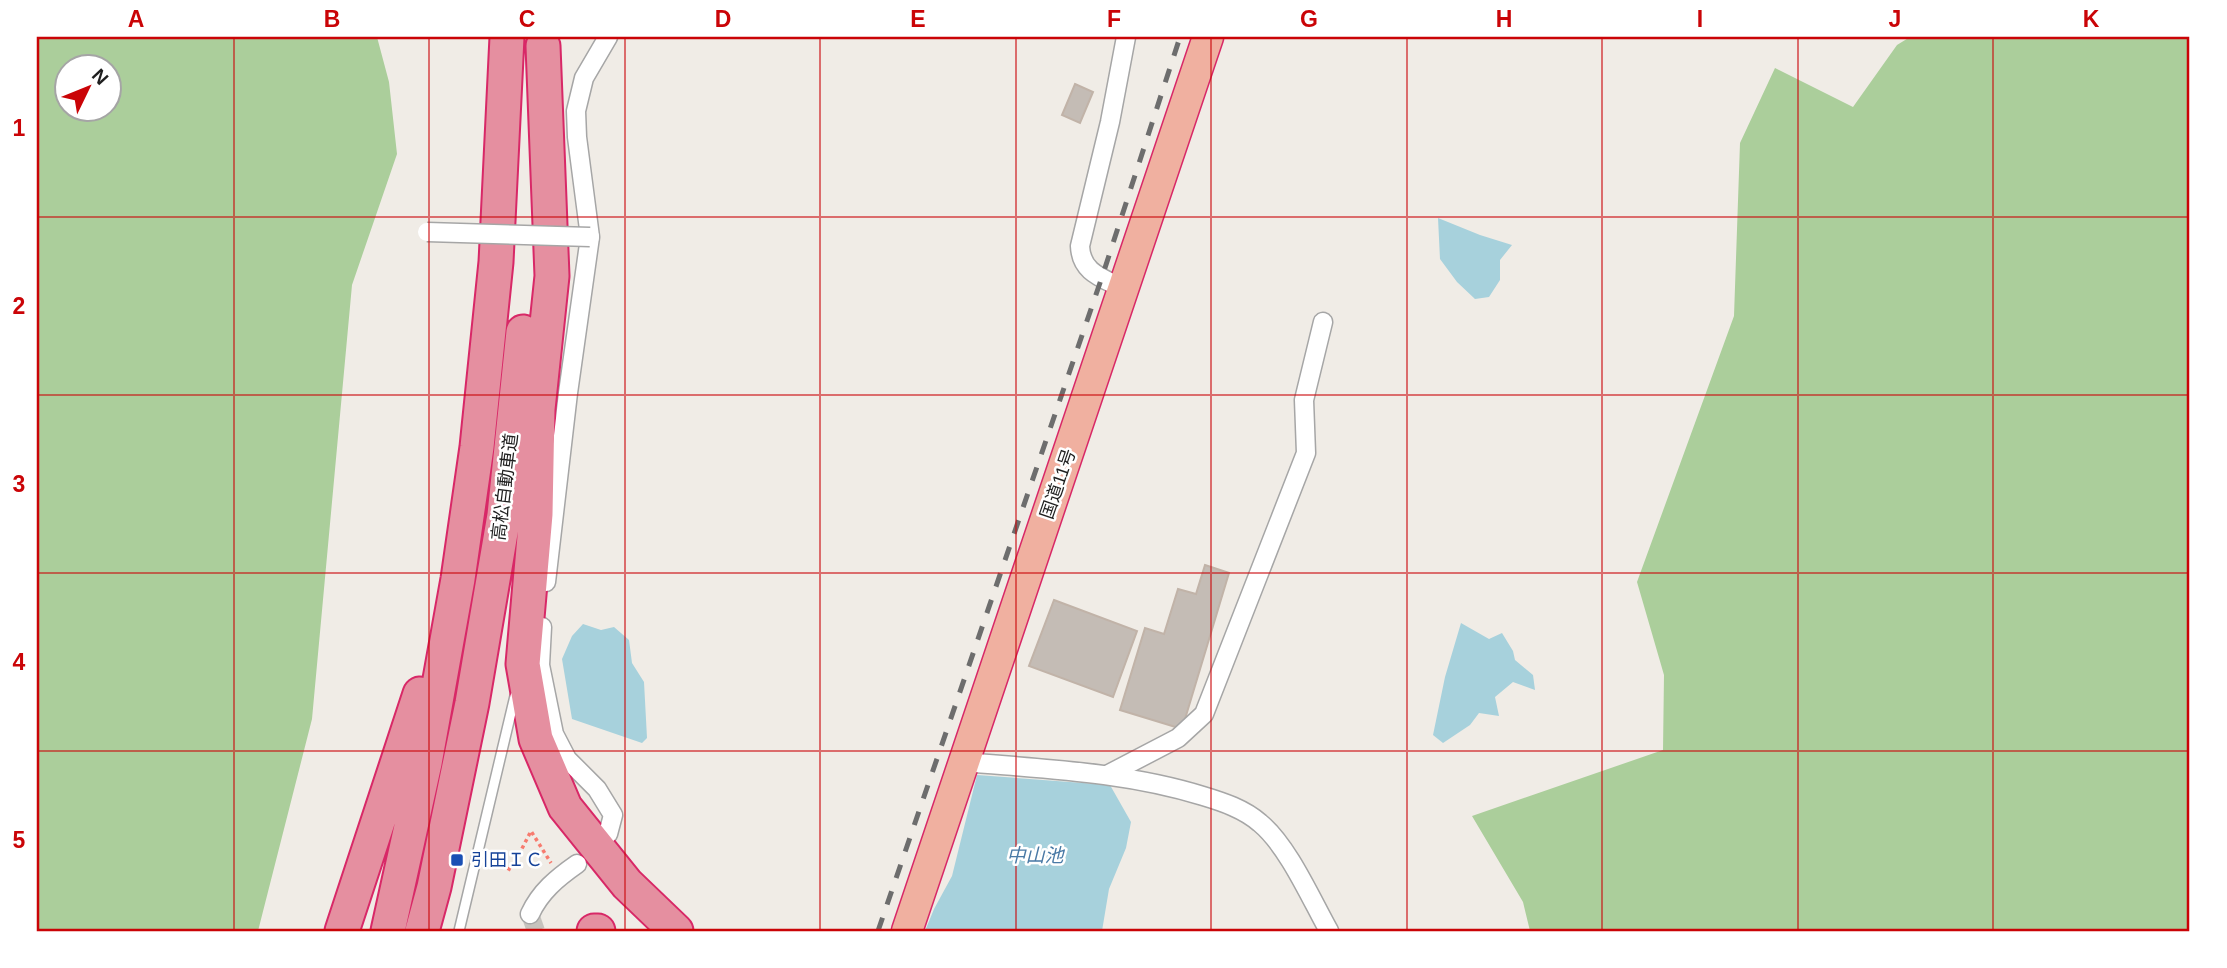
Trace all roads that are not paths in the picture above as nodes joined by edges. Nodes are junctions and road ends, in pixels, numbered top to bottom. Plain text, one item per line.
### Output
1 (507, 37) edge
2 (608, 37) edge
3 (1126, 37) edge
4 (1208, 37) edge
5 (543, 41) edge
6 (427, 232) dead end
7 (590, 237) junction
8 (1124, 289) junction
9 (1323, 322) dead end
10 (458, 579) junction
11 (523, 664) junction
12 (965, 762) junction
13 (1107, 775) junction
14 (608, 834) dead end
15 (577, 864) dead end
16 (530, 914) dead end
17 (342, 931) edge
18 (388, 931) edge
19 (422, 931) edge
20 (459, 931) edge
21 (676, 931) edge
22 (907, 931) edge
23 (1329, 931) edge

1 - 10 highway, 高松自動車道
2 - 7 street
3 - 8 street
4 - 8 highway, 国道11号
5 - 11 highway
5 - 19 highway, 高松自動車道
6 - 7 street, bridge
7 - 14 street
8 - 12 highway, 国道11号
9 - 13 street
10 - 17 highway
10 - 18 highway, 高松自動車道
11 - 20 lane
11 - 21 highway
12 - 13 street
12 - 22 highway, 国道11号
13 - 23 street
15 - 16 street

